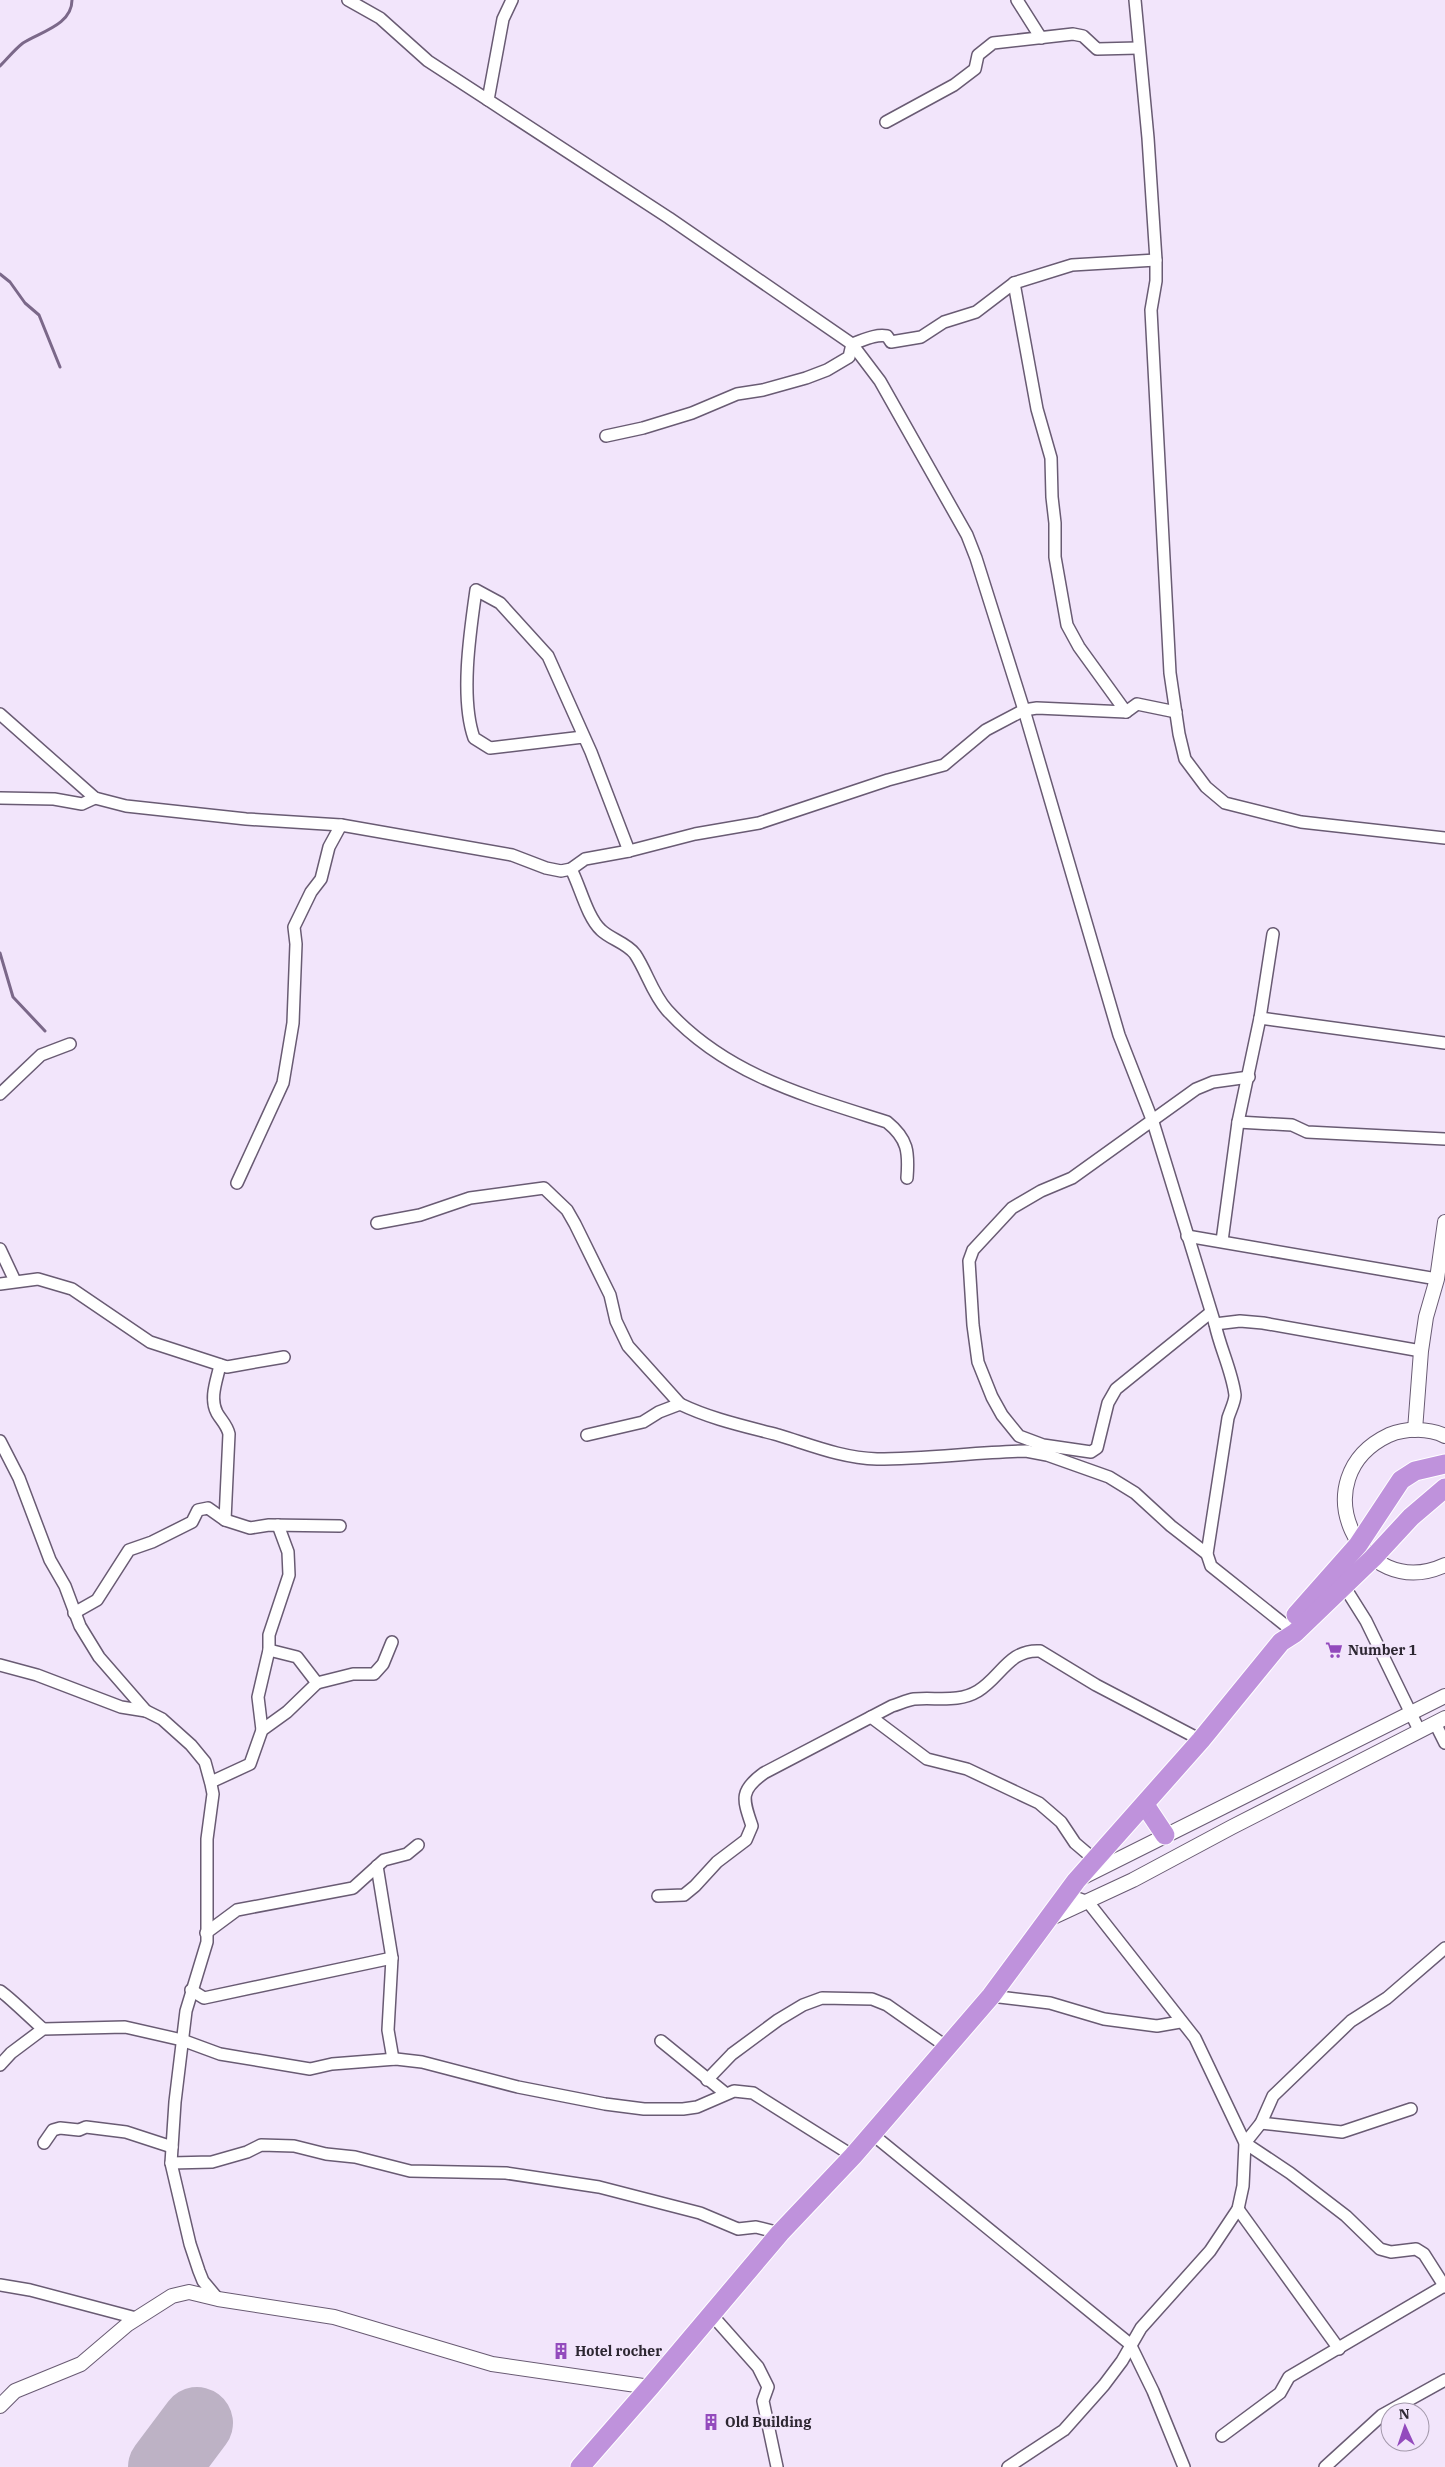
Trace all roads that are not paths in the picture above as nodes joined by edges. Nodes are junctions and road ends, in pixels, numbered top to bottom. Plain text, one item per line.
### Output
1 (348, 0) edge
2 (512, 0) edge
3 (1017, 0) edge
4 (1135, 0) edge
5 (1041, 38) junction
6 (1138, 48) junction
7 (488, 100) junction
8 (886, 122) dead end
9 (1156, 260) junction
10 (1014, 283) junction
11 (852, 344) junction
12 (606, 436) dead end
13 (1024, 710) junction
14 (1126, 712) junction
15 (1176, 712) junction
16 (0, 714) edge
17 (583, 737) junction
18 (0, 798) edge
19 (94, 798) junction
20 (341, 825) junction
21 (1445, 838) edge
22 (629, 852) junction
23 (571, 869) junction
24 (1273, 934) dead end
25 (1260, 1018) junction
26 (1445, 1043) edge
27 (70, 1044) dead end
28 (1249, 1077) junction
29 (0, 1094) edge
30 (1153, 1122) junction
31 (1238, 1122) junction
32 (1445, 1139) edge
33 (907, 1178) dead end
34 (237, 1183) dead end
35 (377, 1223) dead end
36 (1444, 1231) edge
37 (1187, 1236) junction
38 (1222, 1241) junction
39 (0, 1249) edge
40 (1441, 1276) edge
41 (15, 1281) junction
42 (0, 1284) edge
43 (1210, 1313) junction
44 (1214, 1324) junction
45 (1421, 1351) junction
46 (284, 1357) dead end
47 (220, 1365) junction
48 (680, 1404) junction
49 (1415, 1430) junction
50 (587, 1435) dead end
51 (1445, 1436) edge
52 (0, 1441) edge
53 (1445, 1464) edge
54 (1423, 1470) junction
55 (1441, 1490) edge
56 (1392, 1492) junction
57 (1411, 1517) junction
58 (224, 1520) junction
59 (278, 1526) junction
60 (340, 1526) dead end
61 (1358, 1545) junction
62 (1207, 1554) junction
63 (1373, 1558) junction
64 (1445, 1565) edge
65 (1344, 1586) junction
66 (74, 1613) junction
67 (1287, 1633) junction
68 (392, 1642) dead end
69 (269, 1650) junction
70 (0, 1665) edge
71 (316, 1683) junction
72 (1445, 1696) edge
73 (146, 1711) junction
74 (1411, 1713) junction
75 (871, 1717) junction
76 (1440, 1721) edge
77 (262, 1730) junction
78 (1419, 1730) junction
79 (1200, 1740) junction
80 (1358, 1741) junction
81 (1445, 1743) edge
82 (1366, 1759) junction
83 (211, 1782) junction
84 (1145, 1805) junction
85 (1165, 1835) junction
86 (418, 1845) dead end
87 (1095, 1860) junction
88 (377, 1866) junction
89 (1071, 1887) junction
90 (658, 1896) dead end
91 (1088, 1902) junction
92 (1045, 1920) junction
93 (206, 1933) junction
94 (1445, 1948) edge
95 (392, 1958) junction
96 (191, 1990) junction
97 (0, 1991) edge
98 (991, 1996) junction
99 (1180, 2022) junction
100 (43, 2029) junction
101 (182, 2040) junction
102 (661, 2042) dead end
103 (947, 2047) junction
104 (393, 2059) junction
105 (0, 2065) edge
106 (707, 2080) junction
107 (725, 2093) junction
108 (1411, 2109) dead end
109 (1261, 2123) junction
110 (872, 2134) junction
111 (1245, 2142) junction
112 (44, 2144) dead end
113 (172, 2147) junction
114 (853, 2156) junction
115 (171, 2163) junction
116 (1238, 2209) junction
117 (780, 2232) junction
118 (0, 2285) edge
119 (1445, 2286) edge
120 (218, 2299) junction
121 (711, 2314) junction
122 (136, 2318) junction
123 (1130, 2344) junction
124 (1339, 2349) junction
125 (1445, 2380) edge
126 (650, 2387) junction
127 (0, 2406) edge
128 (1222, 2436) dead end
129 (580, 2467) edge
130 (777, 2467) edge
131 (1008, 2467) edge
132 (1184, 2467) edge
133 (1325, 2467) edge

1 - 7 street
2 - 7 street
3 - 5 street
4 - 6 street
5 - 6 street
5 - 8 street
6 - 9 street
7 - 11 street
9 - 10 street
9 - 15 street
10 - 11 street
10 - 14 street
11 - 12 street
11 - 13 street
13 - 14 street
13 - 22 street
13 - 30 street
14 - 15 street
15 - 21 street
16 - 19 street
17 - 17 street
17 - 22 street
18 - 19 street
19 - 20 street
20 - 23 street
20 - 34 street
22 - 23 street
23 - 33 street
24 - 25 street
25 - 26 street
25 - 28 street
27 - 29 street
28 - 30 street
28 - 31 street
30 - 37 street
30 - 43 street
31 - 32 street
31 - 38 street
35 - 48 street
36 - 40 street
37 - 38 street
37 - 43 street
38 - 40 street
39 - 41 street
40 - 45 street
41 - 42 street
41 - 47 street
43 - 44 street
44 - 45 street
44 - 62 street
45 - 49 street
46 - 47 street
47 - 58 street
48 - 50 street
48 - 62 street
49 - 51 street
49 - 61 street
52 - 66 street
53 - 54 highway
54 - 55 highway
54 - 56 highway
55 - 57 highway
56 - 57 highway
56 - 61 highway
57 - 63 highway
58 - 59 street
58 - 66 street
59 - 60 street
59 - 69 street
61 - 63 street
61 - 67 highway
62 - 67 street
63 - 64 street
63 - 65 highway
65 - 67 highway
65 - 74 street
66 - 73 street
67 - 79 highway
68 - 71 street
69 - 71 street
69 - 77 street
70 - 73 street
71 - 77 street
72 - 74 street
73 - 83 street
74 - 78 street
74 - 80 street
75 - 79 street
75 - 87 street
75 - 90 street
76 - 78 street
76 - 81 street
77 - 83 street
78 - 82 street
79 - 84 highway
80 - 82 street
80 - 85 street
82 - 91 street
83 - 93 street
84 - 85 highway
84 - 87 highway
85 - 89 street
86 - 88 street
87 - 89 highway
88 - 93 street
88 - 95 street
89 - 91 street
89 - 92 highway
91 - 92 street
91 - 99 street
92 - 98 highway
93 - 96 street
94 - 109 street
95 - 96 street
95 - 104 street
96 - 101 street
97 - 100 street
98 - 99 street
98 - 103 highway
99 - 111 street
100 - 101 street
100 - 105 street
101 - 104 street
101 - 113 street
102 - 106 street
103 - 106 street
103 - 110 highway
104 - 107 street
106 - 107 street
107 - 114 street
108 - 109 street
109 - 111 street
110 - 114 highway
110 - 123 street
111 - 116 street
111 - 119 street
112 - 113 street
113 - 115 street
114 - 117 highway
115 - 117 street
115 - 120 street
116 - 123 street
116 - 124 street
117 - 121 highway
118 - 122 street
119 - 124 street
120 - 122 street
120 - 126 street
121 - 126 highway
121 - 130 street
122 - 127 street
123 - 131 street
123 - 132 street
124 - 128 street
125 - 133 street
126 - 129 highway

